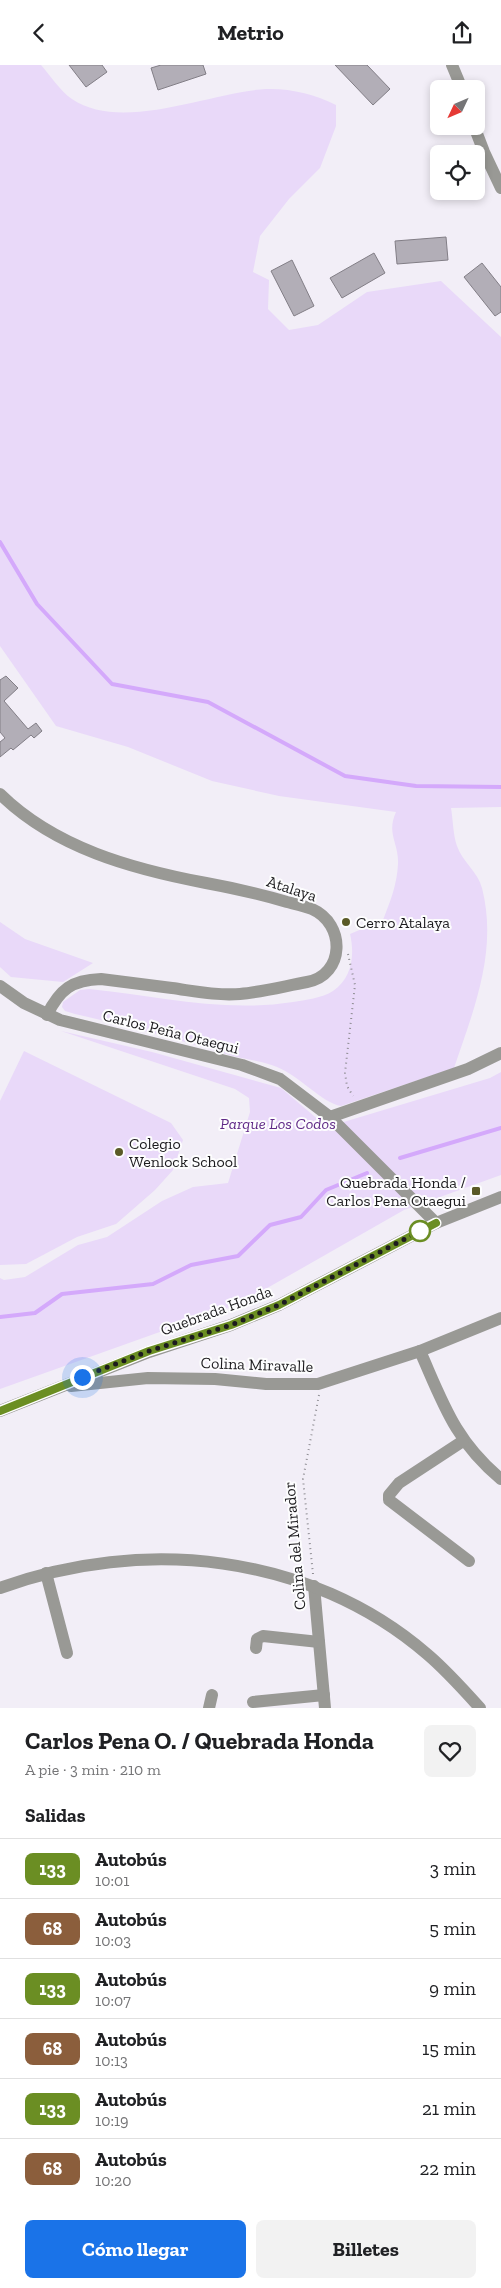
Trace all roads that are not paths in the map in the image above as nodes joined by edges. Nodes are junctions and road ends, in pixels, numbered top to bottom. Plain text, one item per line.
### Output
1 (452, 65) edge
2 (458, 80) edge
3 (477, 135) edge
4 (501, 188) edge
5 (0, 794) edge
6 (0, 986) edge
7 (47, 1015) junction
8 (501, 1053) edge
9 (330, 1117) junction
10 (501, 1197) edge
11 (436, 1223) junction
12 (501, 1318) edge
13 (420, 1351) junction
14 (62, 1386) junction
15 (0, 1411) edge
16 (463, 1441) junction
17 (501, 1479) edge
18 (470, 1561) dead end
19 (46, 1573) junction
20 (314, 1586) junction
21 (0, 1589) edge
22 (319, 1642) junction
23 (256, 1648) dead end
24 (67, 1653) dead end
25 (212, 1695) dead end
26 (325, 1701) edge
27 (253, 1703) dead end
28 (209, 1708) edge
29 (480, 1708) edge

1 - 2 street
3 - 4 street
5 - 7 street, Atalaya
6 - 7 street, Carlos Peña Otaegui
7 - 9 street, Carlos Peña Otaegui
8 - 9 street
9 - 11 street, Carlos Peña Otaegui
10 - 11 street
11 - 14 street, Quebrada Honda
12 - 13 street, Colina Miravalle
13 - 14 street, Colina Miravalle
13 - 16 street
14 - 15 street, Quebrada Honda
16 - 17 street
16 - 18 street
19 - 20 street
19 - 21 street
19 - 24 street
20 - 22 street, Colina del Mirador
20 - 29 street
22 - 23 street
22 - 26 street, Colina del Mirador
25 - 28 street
26 - 27 street

